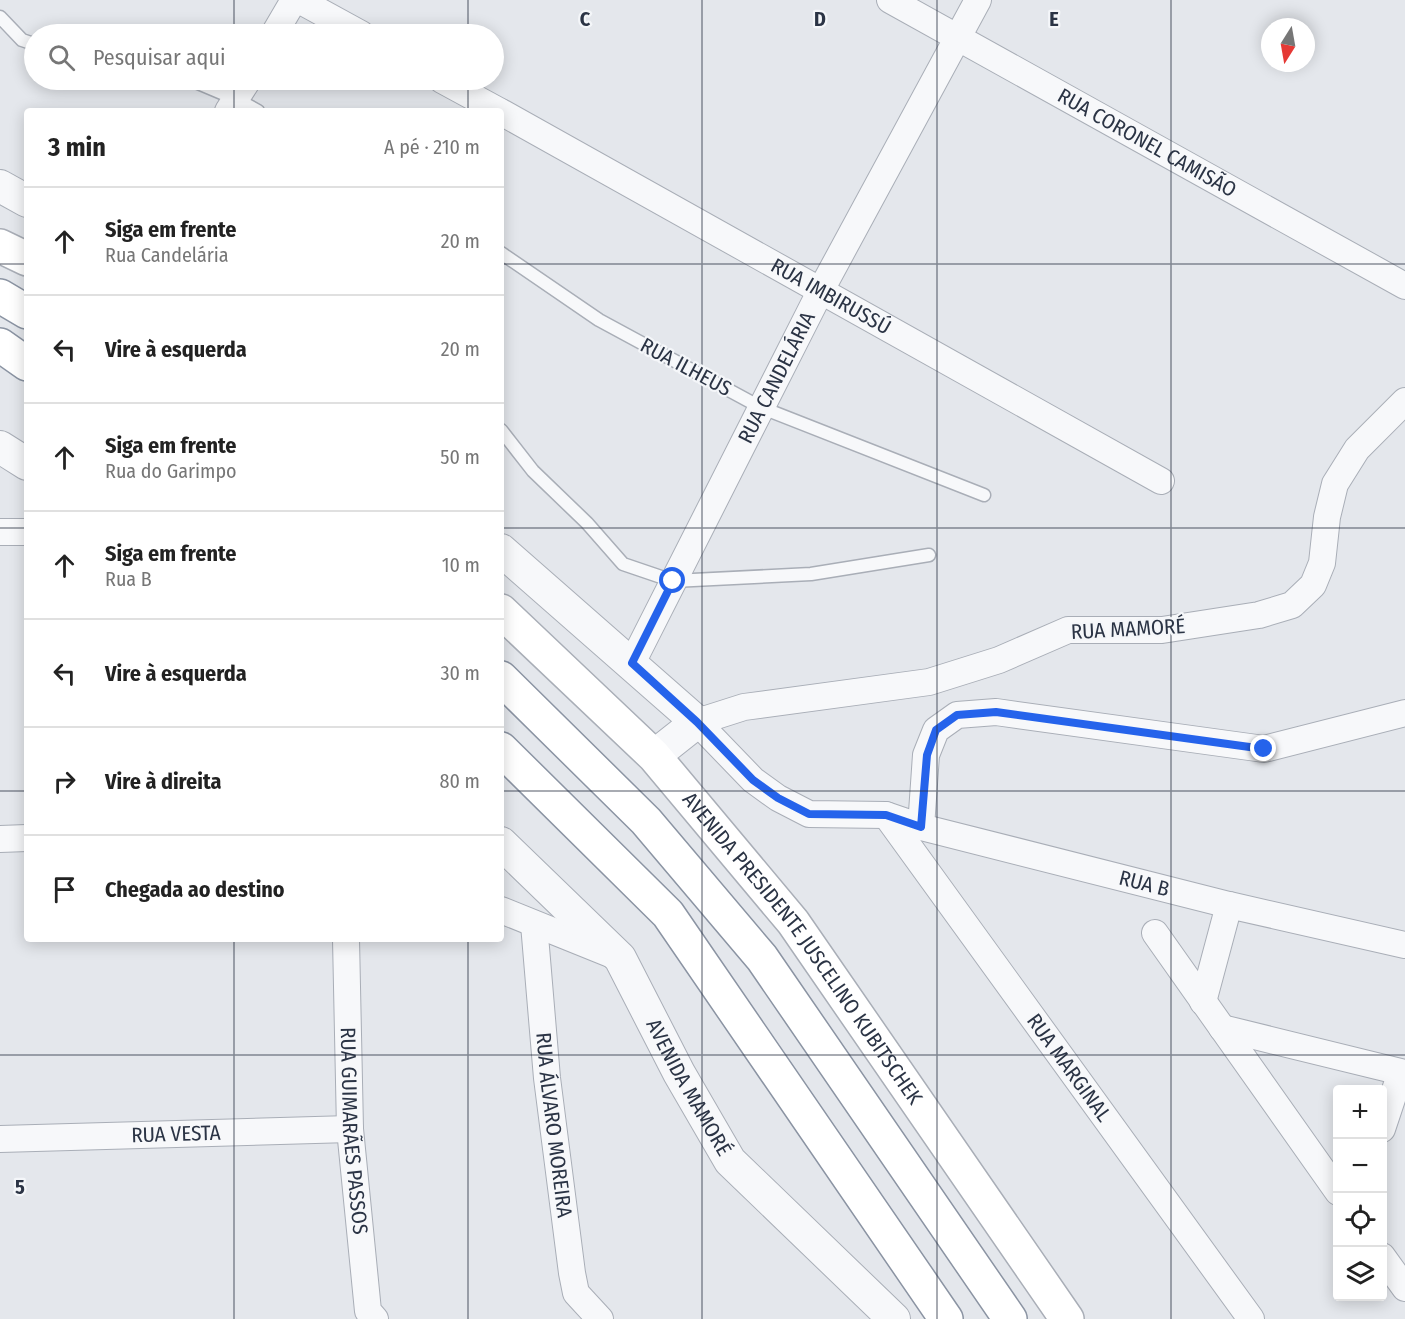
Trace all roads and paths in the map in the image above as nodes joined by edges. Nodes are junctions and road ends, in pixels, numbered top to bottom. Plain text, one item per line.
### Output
1 (294, 0) edge
2 (299, 0) edge
3 (890, 0) edge
4 (978, 0) edge
5 (0, 17) edge
6 (280, 24) edge
7 (343, 24) edge
8 (958, 36) junction
9 (24, 41) edge
10 (217, 90) edge
11 (460, 90) edge
12 (243, 100) edge
13 (493, 108) edge
14 (504, 114) edge
15 (0, 186) edge
16 (24, 199) edge
17 (0, 246) edge
18 (504, 255) edge
19 (24, 258) edge
20 (1405, 286) edge
21 (821, 290) junction
22 (0, 296) edge
23 (24, 310) edge
24 (0, 345) edge
25 (24, 362) edge
26 (1405, 401) edge
27 (760, 407) junction
28 (504, 434) edge
29 (0, 447) edge
30 (24, 462) edge
31 (1161, 481) dead end
32 (984, 495) dead end
33 (0, 532) edge
34 (24, 532) edge
35 (504, 553) edge
36 (929, 555) dead end
37 (673, 581) junction
38 (504, 614) edge
39 (632, 663) junction
40 (504, 681) edge
41 (1405, 713) edge
42 (697, 722) junction
43 (504, 752) edge
44 (654, 756) junction
45 (886, 815) junction
46 (921, 827) junction
47 (24, 838) edge
48 (0, 839) edge
49 (504, 846) edge
50 (1229, 905) junction
51 (504, 911) edge
52 (534, 924) junction
53 (1155, 933) dead end
54 (346, 942) edge
55 (1405, 945) edge
56 (620, 958) junction
57 (1203, 1002) junction
58 (1222, 1028) junction
59 (1387, 1116) edge
60 (350, 1129) junction
61 (0, 1139) edge
62 (1333, 1185) edge
63 (1387, 1262) edge
64 (1405, 1288) edge
65 (375, 1319) edge
66 (600, 1319) edge
67 (894, 1319) edge
68 (946, 1319) edge
69 (1010, 1319) edge
70 (1067, 1319) edge
71 (1251, 1319) edge

1 - 6 street
2 - 7 street
3 - 8 street, RUA CORONEL CAMISÃO
4 - 8 street, RUA CANDELÁRIA
5 - 9 lane
8 - 20 street, RUA CORONEL CAMISÃO
8 - 21 street, RUA CANDELÁRIA
10 - 12 lane
11 - 13 street, RUA IMBIRUSSÚ
14 - 21 street, RUA IMBIRUSSÚ
15 - 16 street
17 - 19 main road
18 - 27 lane, RUA ILHEUS
21 - 27 street, RUA CANDELÁRIA
21 - 31 street, RUA IMBIRUSSÚ
22 - 23 main road
24 - 25 main road
26 - 42 street, RUA MAMORÉ
27 - 32 lane, RUA ILHEUS
27 - 37 street, RUA CANDELÁRIA
28 - 37 lane
29 - 30 street
33 - 34 street
35 - 39 street
36 - 37 lane
37 - 39 street, RUA CANDELÁRIA
38 - 44 main road, AVENIDA PRESIDENTE JUSCELINO KUBITSCHEK
39 - 42 street
40 - 69 main road, AVENIDA PRESIDENTE JUSCELINO KUBITSCHEK
41 - 46 street
42 - 44 street
42 - 45 street, RUA B
43 - 68 main road
44 - 70 main road, AVENIDA PRESIDENTE JUSCELINO KUBITSCHEK
45 - 46 street, RUA B
45 - 71 street, RUA MARGINAL
46 - 50 street, RUA B
47 - 48 street
49 - 56 street, AVENIDA MAMORÉ
50 - 55 street, RUA B
50 - 57 street
51 - 52 street
52 - 56 street
52 - 66 street, RUA ÁLVARO MOREIRA
53 - 57 street
54 - 60 street, RUA GUIMARÃES PASSOS
56 - 67 street, AVENIDA MAMORÉ
57 - 58 street
58 - 59 street
58 - 62 street
60 - 61 street, RUA VESTA
60 - 65 street, RUA GUIMARÃES PASSOS
63 - 64 street

